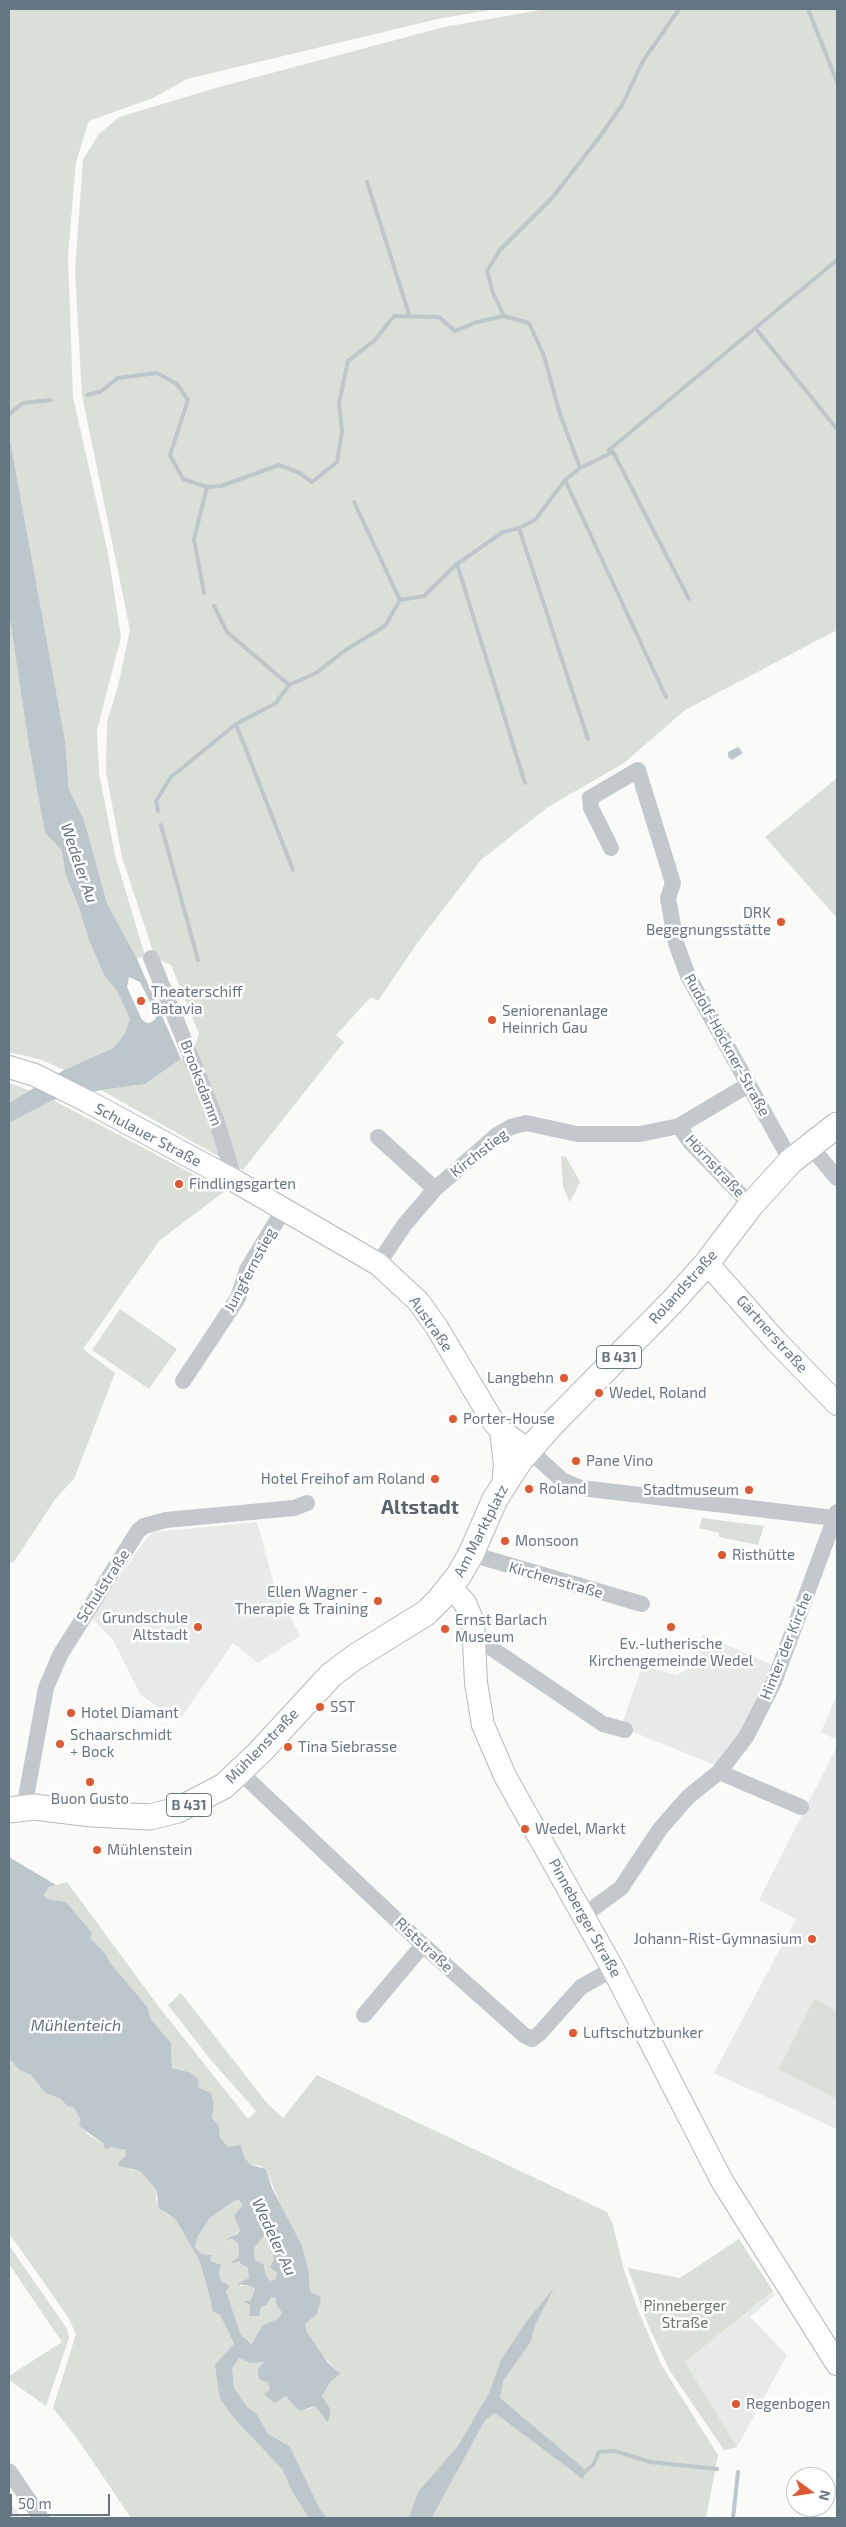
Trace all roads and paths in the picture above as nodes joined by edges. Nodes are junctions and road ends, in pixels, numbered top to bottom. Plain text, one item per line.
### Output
1 (611, 848) dead end
2 (151, 958) dead end
3 (9, 1067) edge
4 (748, 1084) junction
5 (526, 1123) joint
6 (837, 1125) edge
7 (679, 1126) junction
8 (378, 1137) dead end
9 (800, 1154) junction
10 (837, 1178) edge
11 (235, 1182) junction
12 (435, 1189) junction
13 (751, 1205) junction
14 (284, 1209) junction
15 (707, 1263) junction
16 (378, 1264) junction
17 (183, 1381) dead end
18 (837, 1404) edge
19 (501, 1431) junction
20 (529, 1450) junction
21 (503, 1485) junction
22 (307, 1503) dead end
23 (834, 1518) edge
24 (471, 1554) junction
25 (451, 1588) junction
26 (642, 1604) dead end
27 (475, 1637) junction
28 (625, 1730) dead end
29 (240, 1772) junction
30 (719, 1772) junction
31 (801, 1807) dead end
32 (16, 1809) edge
33 (584, 1915) junction
34 (423, 1945) junction
35 (613, 1969) junction
36 (364, 2014) dead end
37 (837, 2364) edge
38 (9, 2471) edge
39 (41, 2518) edge

1 - 4 street, Rudolf-Höckner-Straße
2 - 11 street, Brooksdamm
3 - 11 street, Schulauer Straße
4 - 7 street, Hörnstraße
4 - 9 street, Rudolf-Höckner-Straße
5 - 7 street, Hörnstraße
5 - 12 street, Kirchstieg
6 - 9 main road, Rolandstraße / B 431
7 - 13 street, Hörnstraße
8 - 12 street, Kirchstieg
9 - 10 street, Rudolf-Höckner-Straße
9 - 13 main road, Rolandstraße / B 431
11 - 14 street, Schulauer Straße
12 - 16 street, Kirchstieg
13 - 15 main road, Rolandstraße / B 431
14 - 16 street, Austraße
14 - 17 street, Jungfernstieg
15 - 18 street, Gärtnerstraße
15 - 20 main road, Rolandstraße / B 431
16 - 19 street, Austraße
19 - 20 street, Austraße
19 - 21 street
20 - 21 main road, Am Marktplatz / B 431
20 - 23 street
21 - 24 main road, Am Marktplatz / B 431
22 - 32 street, Schulstraße
23 - 30 street, Hinter der Kirche
24 - 25 main road, Am Marktplatz / B 431
24 - 26 street, Kirchenstraße
25 - 27 street, Pinneberger Straße
25 - 29 main road, Mühlenstraße / B 431
27 - 28 street
27 - 33 street, Pinneberger Straße
29 - 32 main road, Mühlenstraße / B 431
29 - 34 street, Riststraße
30 - 31 street
30 - 33 street, Hinter der Kirche
33 - 35 street, Pinneberger Straße
34 - 35 street, Riststraße
34 - 36 street
35 - 37 street, Pinneberger Straße
38 - 39 street

